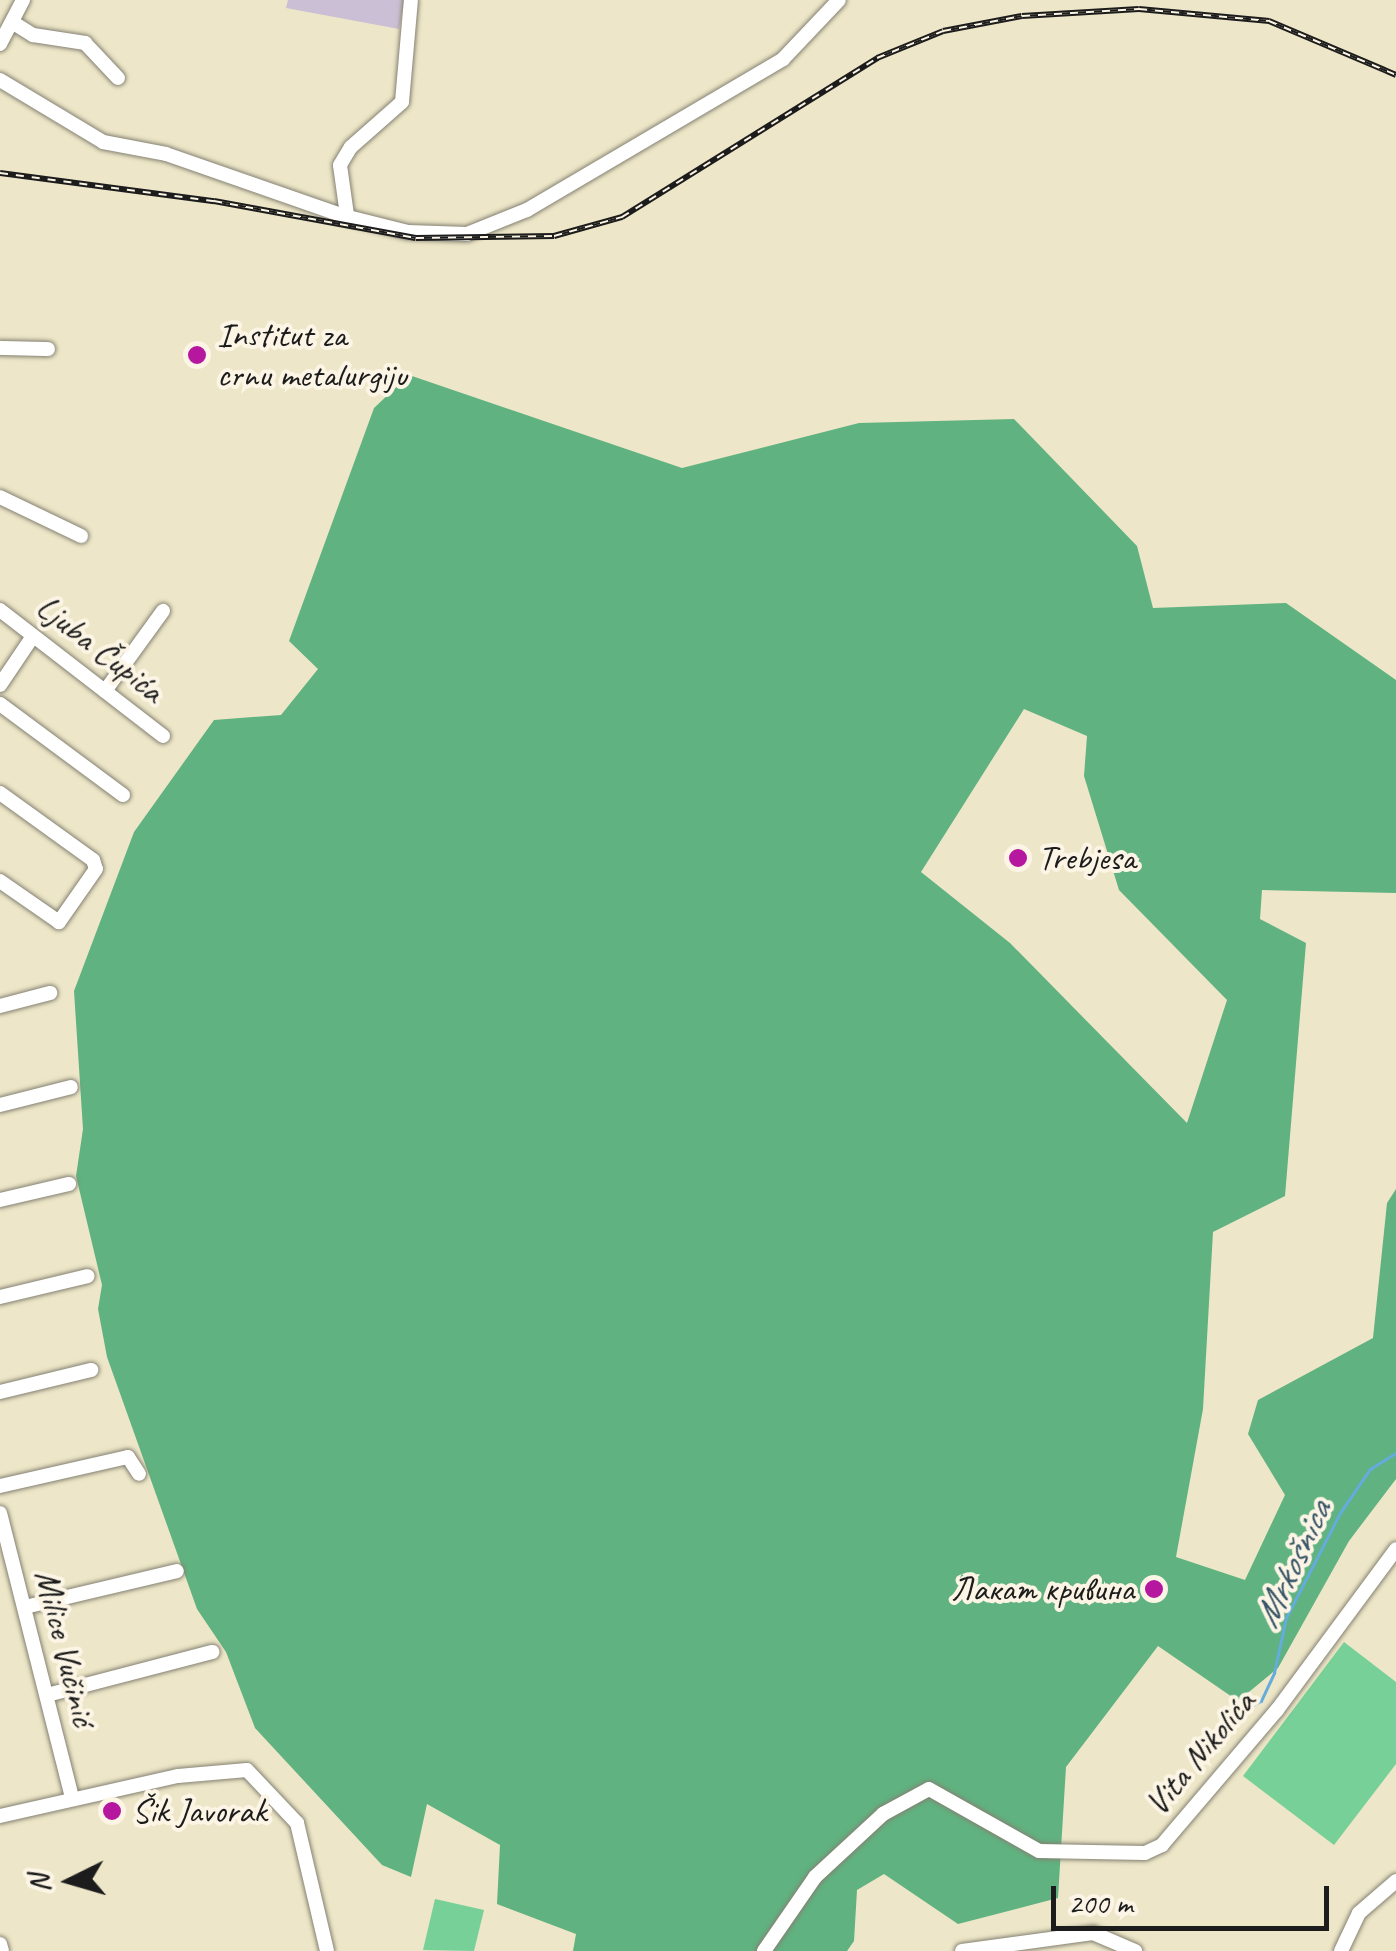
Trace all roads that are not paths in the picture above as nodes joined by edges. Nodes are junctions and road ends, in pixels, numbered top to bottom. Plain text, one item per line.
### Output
1 (23, 0) edge
2 (411, 0) edge
3 (839, 0) edge
4 (12, 22) junction
5 (0, 44) edge
6 (118, 78) dead end
7 (0, 80) edge
8 (347, 215) junction
9 (0, 348) edge
10 (48, 349) dead end
11 (0, 497) edge
12 (82, 536) dead end
13 (0, 610) edge
14 (163, 611) dead end
15 (33, 636) junction
16 (0, 685) edge
17 (105, 691) junction
18 (0, 704) edge
19 (164, 736) dead end
20 (0, 793) edge
21 (122, 794) dead end
22 (0, 881) edge
23 (50, 993) dead end
24 (0, 1006) edge
25 (71, 1087) dead end
26 (0, 1104) edge
27 (69, 1184) dead end
28 (0, 1200) edge
29 (88, 1276) dead end
30 (0, 1296) edge
31 (92, 1370) dead end
32 (0, 1392) edge
33 (139, 1474) dead end
34 (0, 1486) edge
35 (0, 1513) edge
36 (1396, 1549) edge
37 (177, 1570) dead end
38 (24, 1607) junction
39 (212, 1652) dead end
40 (47, 1696) junction
41 (72, 1796) junction
42 (0, 1816) edge
43 (1396, 1880) edge
44 (327, 1951) edge
45 (764, 1951) edge
46 (962, 1951) edge
47 (1134, 1951) edge
48 (1341, 1951) edge

1 - 4 street
2 - 8 street
3 - 8 street
4 - 5 street
4 - 6 street
7 - 8 street
9 - 10 street
11 - 12 street
13 - 15 street, Ljuba Čupića
14 - 17 street
15 - 16 street
15 - 17 street, Ljuba Čupića
17 - 19 street, Ljuba Čupića
18 - 21 street
20 - 22 street
23 - 24 street
25 - 26 street
27 - 28 street
29 - 30 street
31 - 32 street
33 - 34 street
35 - 38 street, Milice Vučinić
36 - 45 street, Vita Nikolića
37 - 38 street
38 - 40 street, Milice Vučinić
39 - 40 street
40 - 41 street, Milice Vučinić
41 - 42 street
41 - 44 street
43 - 48 street
46 - 47 street

